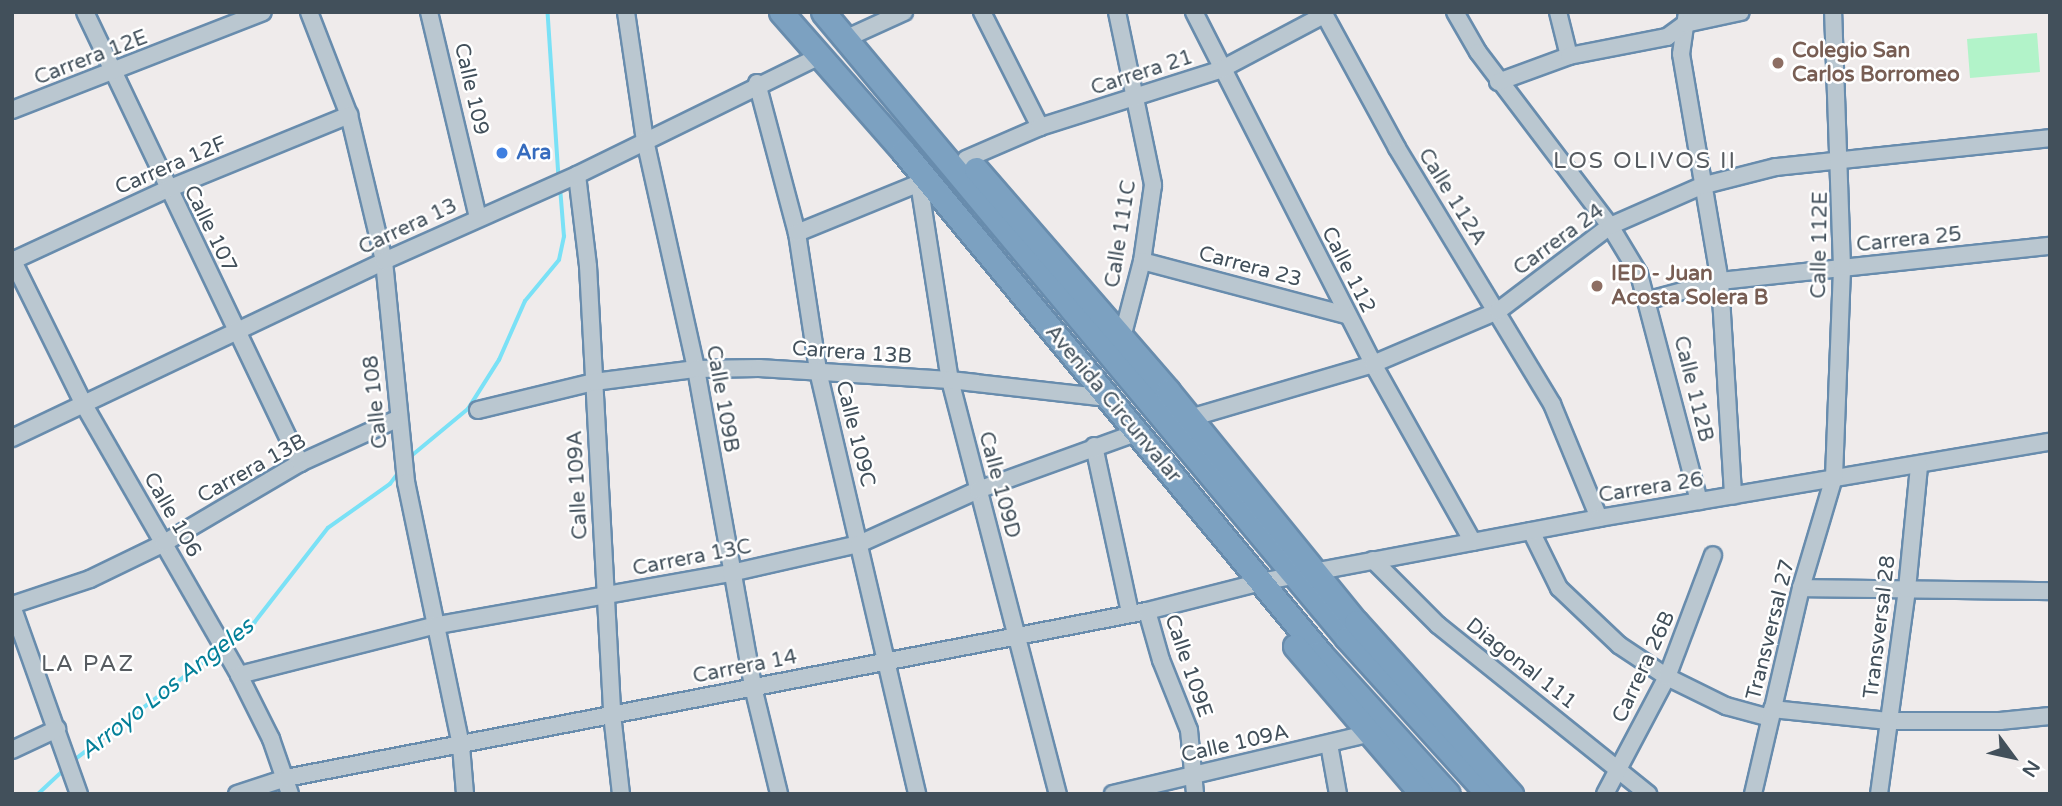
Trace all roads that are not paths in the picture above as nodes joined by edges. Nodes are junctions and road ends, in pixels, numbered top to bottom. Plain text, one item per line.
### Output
1 (85, 12) edge
2 (263, 12) edge
3 (309, 12) edge
4 (429, 12) edge
5 (626, 12) edge
6 (781, 12) edge
7 (823, 12) edge
8 (904, 12) edge
9 (982, 12) edge
10 (1117, 12) edge
11 (1194, 12) edge
12 (1455, 12) edge
13 (1558, 12) edge
14 (1741, 12) edge
15 (1833, 12) edge
16 (1324, 14) edge
17 (1686, 18) edge
18 (845, 39) junction
19 (822, 55) junction
20 (1569, 56) junction
21 (1220, 70) junction
22 (114, 72) junction
23 (1499, 82) junction
24 (757, 83) junction
25 (1134, 99) junction
26 (12, 110) edge
27 (349, 115) junction
28 (919, 122) junction
29 (1040, 127) junction
30 (2050, 138) edge
31 (645, 141) junction
32 (966, 159) junction
33 (1842, 161) junction
34 (574, 176) junction
35 (923, 181) junction
36 (1701, 186) junction
37 (168, 189) junction
38 (478, 217) junction
39 (1610, 226) junction
40 (797, 233) junction
41 (2050, 246) edge
42 (13, 260) edge
43 (384, 261) junction
44 (1142, 261) junction
45 (1842, 267) junction
46 (1720, 281) junction
47 (1648, 300) junction
48 (1498, 311) junction
49 (1347, 315) junction
50 (236, 332) junction
51 (1122, 338) junction
52 (1373, 365) junction
53 (696, 369) junction
54 (818, 371) junction
55 (950, 380) junction
56 (594, 382) junction
57 (1108, 398) junction
58 (84, 405) junction
59 (478, 410) dead end
60 (1190, 418) junction
61 (397, 419) junction
62 (1138, 432) junction
63 (12, 438) edge
64 (2050, 442) edge
65 (1094, 446) junction
66 (300, 463) junction
67 (1919, 466) junction
68 (1834, 477) junction
69 (978, 490) junction
70 (1733, 496) junction
71 (1699, 501) junction
72 (1599, 518) junction
73 (1531, 531) junction
74 (1473, 542) junction
75 (164, 543) junction
76 (859, 544) junction
77 (1713, 555) dead end
78 (1373, 561) junction
79 (731, 573) junction
80 (1307, 575) junction
81 (1261, 582) junction
82 (1801, 588) junction
83 (1907, 589) junction
84 (2050, 591) edge
85 (605, 596) junction
86 (12, 606) edge
87 (1147, 611) junction
88 (1130, 612) junction
89 (433, 626) junction
90 (1019, 636) junction
91 (887, 661) junction
92 (239, 675) junction
93 (1667, 677) junction
94 (753, 687) junction
95 (612, 713) junction
96 (1771, 713) junction
97 (2050, 716) edge
98 (1888, 721) junction
99 (57, 729) junction
100 (1367, 734) junction
101 (1329, 744) junction
102 (461, 746) junction
103 (12, 750) edge
104 (1616, 772) junction
105 (1194, 776) junction
106 (288, 786) edge
107 (79, 794) edge
108 (237, 794) edge
109 (465, 794) edge
110 (621, 794) edge
111 (779, 794) edge
112 (917, 794) edge
113 (1059, 794) edge
114 (1112, 794) edge
115 (1195, 794) edge
116 (1338, 794) edge
117 (1422, 794) edge
118 (1448, 794) edge
119 (1488, 794) edge
120 (1511, 794) edge
121 (1605, 794) edge
122 (1648, 794) edge
123 (1753, 794) edge
124 (1879, 794) edge

1 - 22 street, Calle 107
2 - 22 street, Carrera 12E
3 - 27 street, Calle 108
4 - 38 street, Calle 109
5 - 31 street, Calle 109B
6 - 19 highway, Avenida Circunvalar
7 - 18 highway, Avenida Circunvalar
8 - 18 street
9 - 29 street
10 - 25 street, Calle 111C
11 - 21 street, Calle 112
12 - 23 street, Calle 112B
13 - 20 street
14 - 17 street
15 - 33 street, Calle 112E
16 - 21 street, Carrera 21
16 - 48 street, Calle 112A
17 - 20 street
17 - 36 street
18 - 28 highway, Avenida Circunvalar
19 - 24 street, Carrera 13
19 - 35 highway, Avenida Circunvalar
20 - 23 street
21 - 25 street, Carrera 21
21 - 49 street, Calle 112
22 - 26 street, Carrera 12E
22 - 37 street, Calle 107
23 - 39 street, Calle 112B
24 - 31 street, Carrera 13
24 - 40 street, Calle 109C
25 - 29 street, Carrera 21
25 - 44 street, Calle 111C
27 - 37 street, Carrera 12F
27 - 43 street, Calle 108
28 - 32 highway
28 - 80 highway, Avenida Circunvalar
29 - 32 street, Carrera 21
30 - 33 street, Carrera 24
31 - 34 street, Carrera 13
31 - 53 street, Calle 109B
32 - 51 highway
33 - 36 street, Carrera 24
33 - 45 street, Calle 112E
34 - 38 street, Carrera 13
34 - 56 street, Calle 109A
35 - 40 street
35 - 55 street, Calle 109D
35 - 57 highway, Avenida Circunvalar
36 - 39 street, Carrera 24
36 - 46 street
37 - 42 street, Carrera 12F
37 - 50 street, Calle 107
38 - 43 street, Carrera 13
39 - 47 street, Calle 112B
39 - 48 street, Carrera 24
40 - 54 street, Calle 109C
41 - 45 street, Carrera 25
42 - 58 street, Calle 106
43 - 50 street, Carrera 13
43 - 61 street, Calle 108
44 - 49 street, Carrera 23
44 - 51 street, Calle 111C
45 - 46 street, Carrera 25
45 - 68 street, Calle 112E
46 - 47 street, Carrera 25
46 - 70 street
47 - 71 street, Calle 112B
48 - 52 street, Carrera 24
48 - 72 street, Calle 112A
49 - 52 street, Calle 112
50 - 58 street, Carrera 13
50 - 66 street, Calle 107
51 - 60 highway
52 - 60 street, Carrera 24
52 - 74 street, Calle 112
53 - 54 street, Carrera 13B
53 - 56 street, Carrera 13B
53 - 79 street, Calle 109B
54 - 55 street, Carrera 13B
54 - 76 street, Calle 109C
55 - 57 street, Carrera 13B
55 - 69 street, Calle 109D
56 - 59 street, Carrera 13B
56 - 85 street, Calle 109A
57 - 62 highway, Avenida Circunvalar
58 - 63 street, Carrera 13
58 - 75 street, Calle 106
60 - 80 highway
61 - 66 street, Carrera 13B
61 - 89 street, Calle 108
62 - 65 street, Carrera 13C
62 - 81 highway, Avenida Circunvalar
64 - 67 street, Carrera 26
65 - 69 street, Carrera 13C
65 - 88 street, Calle 109E
66 - 75 street, Carrera 13B
67 - 68 street, Carrera 26
67 - 83 street, Transversal 28
68 - 70 street, Carrera 26
68 - 82 street, Transversal 27
69 - 76 street, Carrera 13C
69 - 90 street, Calle 109D
70 - 71 street, Carrera 26
71 - 72 street, Carrera 26
72 - 73 street, Carrera 26
73 - 74 street, Carrera 26
73 - 93 street
74 - 78 street, Carrera 26
75 - 86 street, Carrera 13B
75 - 92 street, Calle 106
76 - 79 street, Carrera 13C
76 - 91 street, Calle 109C
77 - 93 street, Carrera 26B
78 - 80 street, Carrera 26
78 - 104 street, Diagonal 111
79 - 85 street, Carrera 13C
79 - 94 street, Calle 109B
80 - 81 street, Carrera 26
80 - 119 highway, Avenida Circunvalar
80 - 120 highway
81 - 87 street, Carrera 14
81 - 100 highway
81 - 118 highway, Avenida Circunvalar
82 - 83 street
82 - 96 street, Transversal 27
83 - 84 street
83 - 98 street, Transversal 28
85 - 89 street, Carrera 13C
85 - 95 street, Calle 109A
86 - 99 street
87 - 88 street, Carrera 14
87 - 105 street, Calle 109E
88 - 90 street, Carrera 14
89 - 92 street, Carrera 13C
89 - 102 street, Calle 108
90 - 91 street, Carrera 14
90 - 113 street, Calle 109D
91 - 94 street, Carrera 14
91 - 112 street, Calle 109C
92 - 106 street, Calle 106
93 - 96 street
93 - 104 street, Carrera 26B
94 - 95 street, Carrera 14
94 - 111 street, Calle 109B
95 - 102 street, Carrera 14
95 - 110 street, Calle 109A
96 - 98 street
96 - 123 street, Transversal 27
97 - 98 street
98 - 124 street, Transversal 28
99 - 103 street
99 - 107 street
100 - 101 street, Calle 109A
100 - 117 highway
101 - 105 street, Calle 109A
101 - 116 street
102 - 106 street, Carrera 14
102 - 109 street, Calle 108
104 - 121 street, Carrera 26B
104 - 122 street, Diagonal 111
105 - 114 street, Calle 109A
105 - 115 street, Calle 109E
106 - 108 street, Carrera 14

